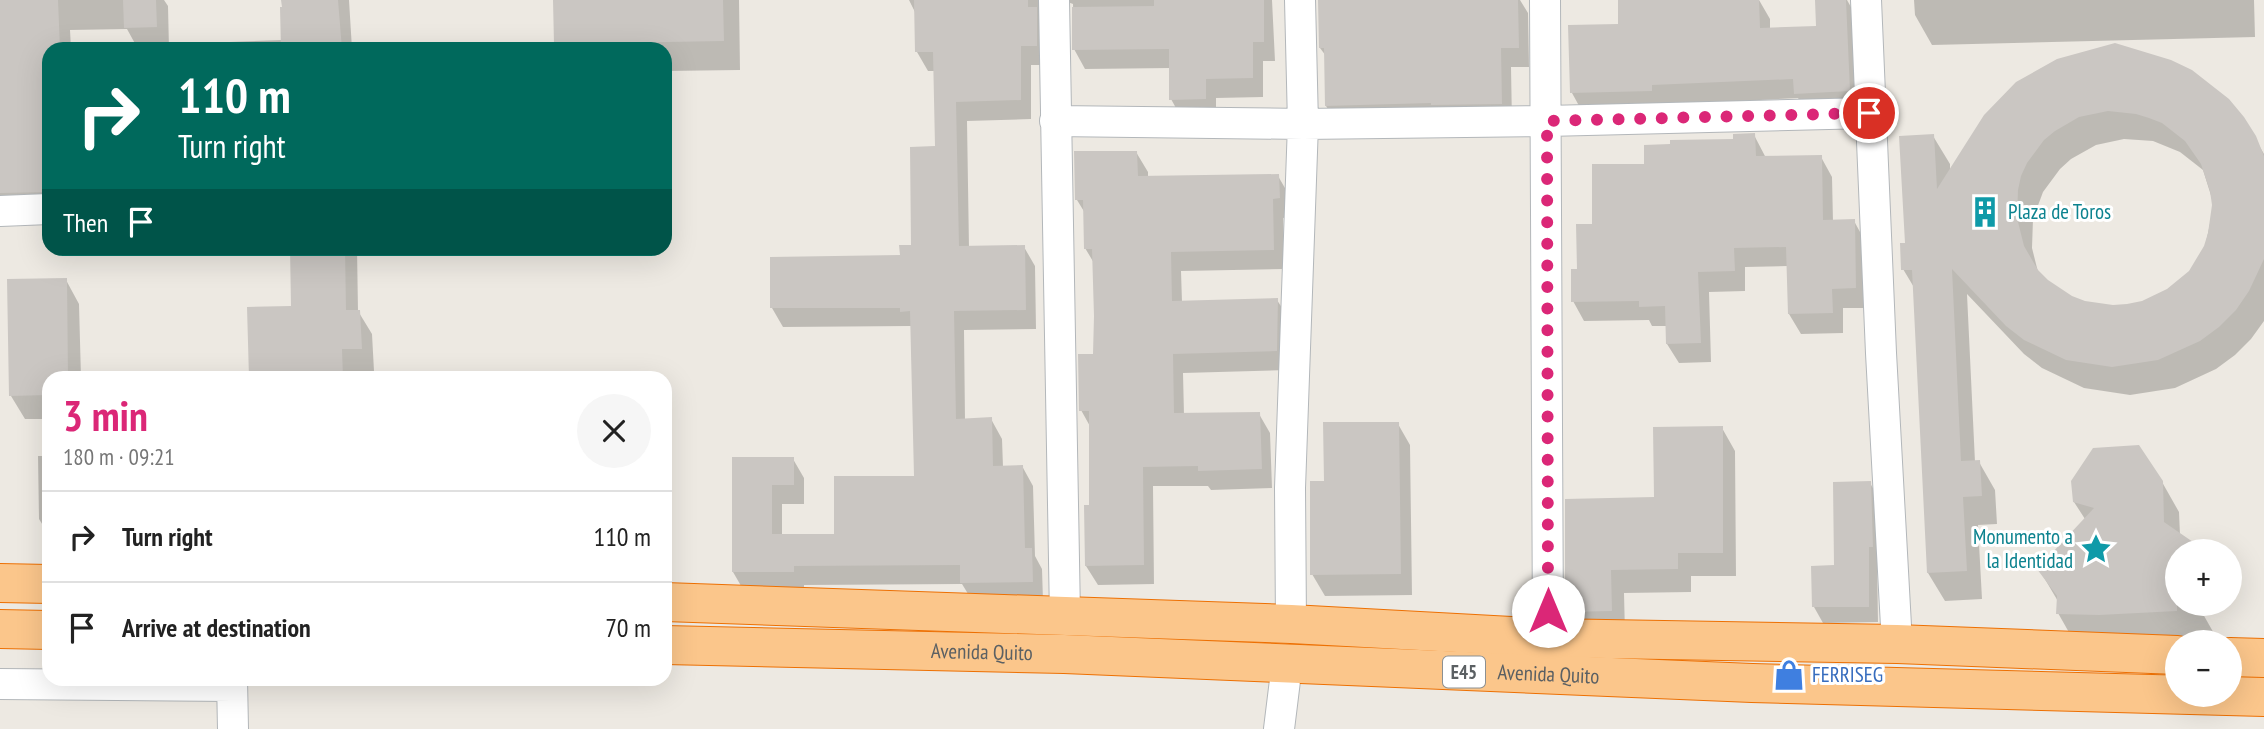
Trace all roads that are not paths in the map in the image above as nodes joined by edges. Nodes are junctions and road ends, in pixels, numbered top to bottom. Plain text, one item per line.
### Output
1 (1054, 0) edge
2 (1300, 0) edge
3 (1545, 0) edge
4 (1866, 0) edge
5 (1869, 113) junction
6 (1055, 121) junction
7 (1547, 121) junction
8 (1303, 124) junction
9 (42, 209) edge
10 (0, 211) edge
11 (0, 583) edge
12 (42, 584) edge
13 (672, 602) edge
14 (1065, 616) junction
15 (1290, 624) junction
16 (0, 629) edge
17 (42, 630) edge
18 (1548, 638) junction
19 (1896, 643) junction
20 (672, 645) edge
21 (2165, 654) edge
22 (2242, 657) edge
23 (2264, 658) edge
24 (1287, 664) junction
25 (0, 684) edge
26 (42, 684) edge
27 (232, 686) edge
28 (2264, 697) edge
29 (233, 729) edge
30 (1279, 729) edge

1 - 6 street
2 - 8 street
3 - 7 street
4 - 5 street
5 - 7 street
5 - 19 street
6 - 8 street
6 - 14 street
7 - 8 street
7 - 18 street
8 - 15 street
9 - 10 street
11 - 12 highway
13 - 14 highway, Avenida Quito / E45
14 - 15 highway, Avenida Quito / E45
15 - 18 highway, Avenida Quito / E45
16 - 17 highway
18 - 19 highway, Avenida Quito / E45
19 - 21 highway, Avenida Quito / E45
20 - 24 highway, Avenida Quito / E45
22 - 23 highway
24 - 28 highway, Avenida Quito / E45
24 - 30 street
25 - 26 street
27 - 29 street

